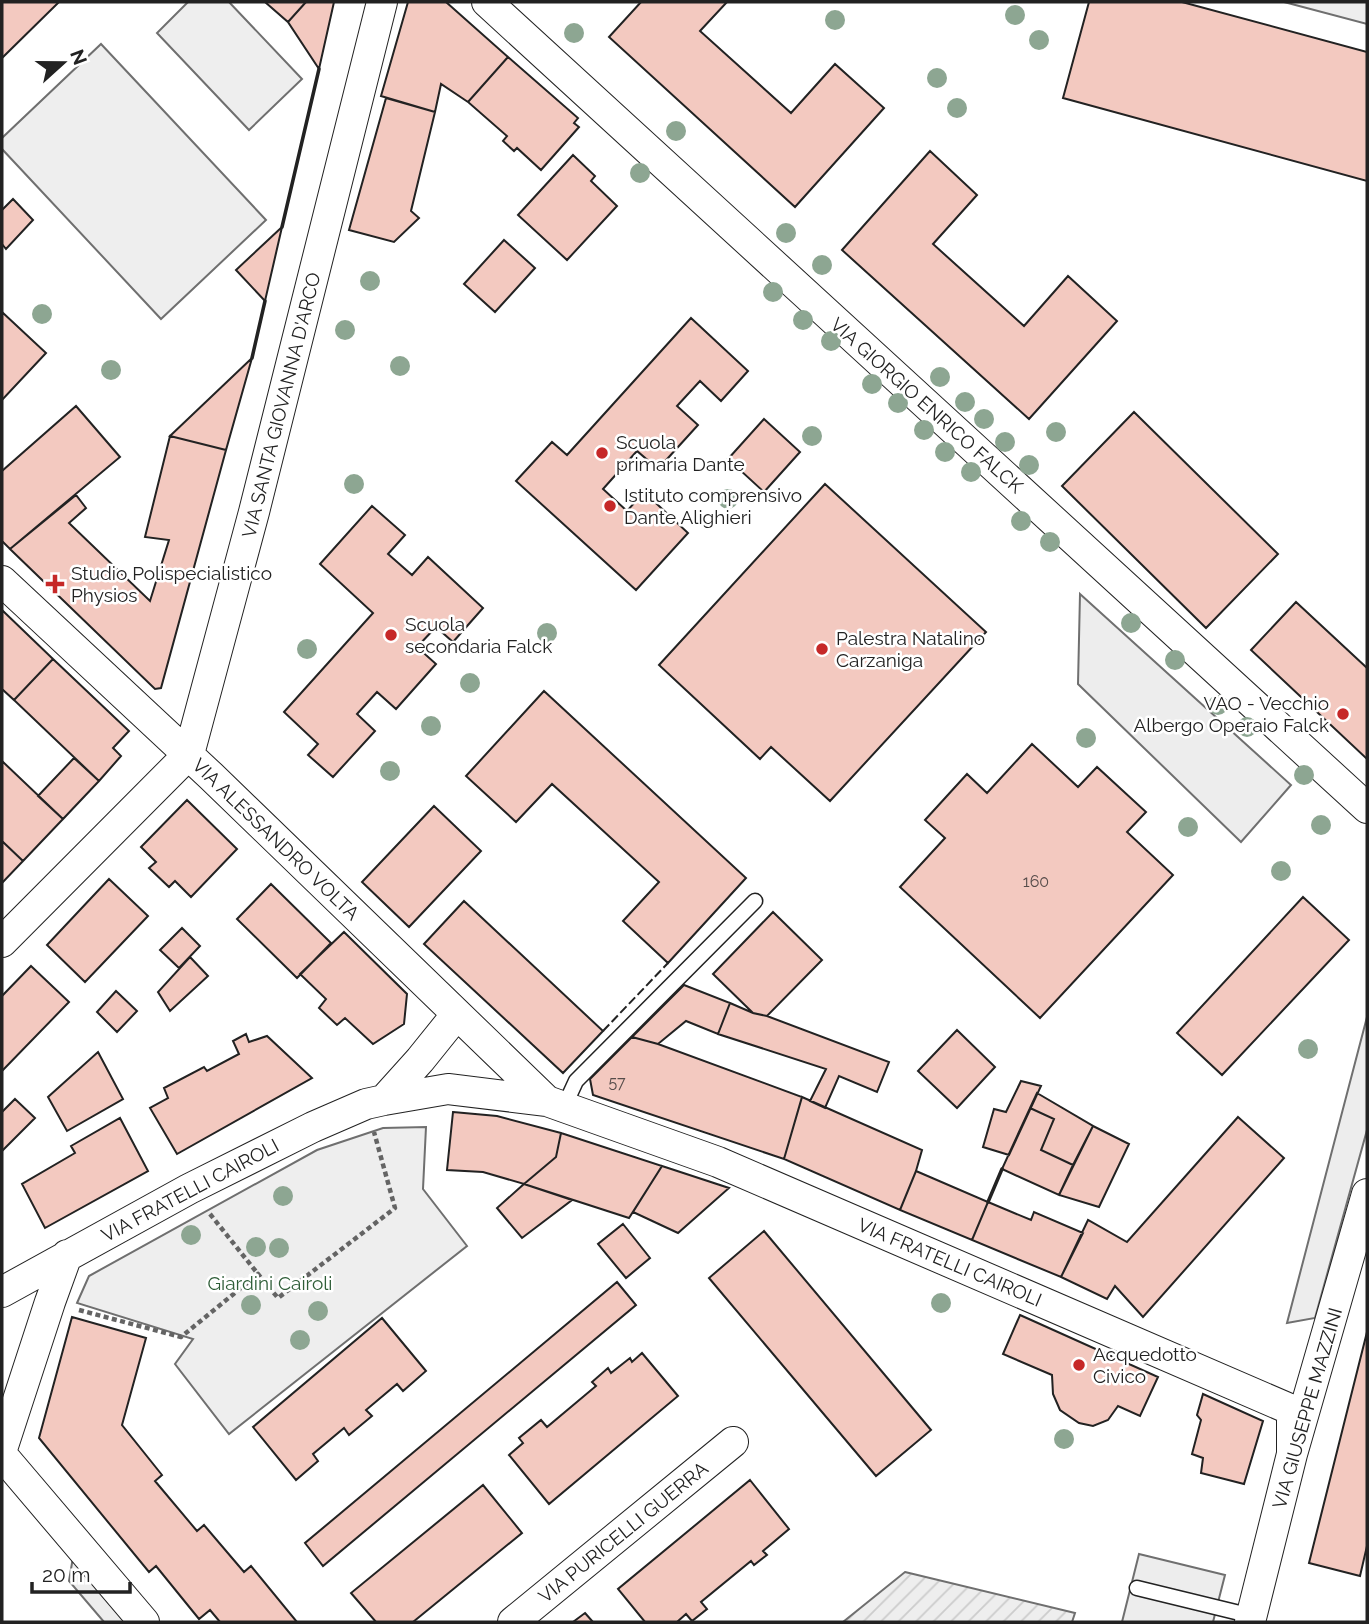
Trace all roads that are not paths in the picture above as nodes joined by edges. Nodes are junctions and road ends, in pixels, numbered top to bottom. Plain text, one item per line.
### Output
1 (382, 2) edge
2 (487, 2) edge
3 (2, 581) edge
4 (189, 754) junction
5 (1367, 808) edge
6 (755, 901) dead end
7 (2, 942) edge
8 (457, 1014) junction
9 (375, 1102) junction
10 (556, 1104) junction
11 (1367, 1194) edge
12 (67, 1255) junction
13 (2, 1292) edge
14 (733, 1442) dead end
15 (2, 1448) edge
16 (1292, 1454) junction
17 (2, 1455) edge
18 (1137, 1588) dead end
19 (1251, 1619) edge
20 (144, 1622) edge
21 (513, 1622) edge

1 - 4 street, VIA SANTA GIOVANNA D'ARCO
2 - 5 street, VIA GIORGIO ENRICO FALCK
3 - 4 street, VIA ALESSANDRO VOLTA
4 - 7 street, VIA SANTA GIOVANNA D'ARCO
4 - 8 street, VIA ALESSANDRO VOLTA
6 - 10 lane
8 - 9 street, VIA FRATELLI CAIROLI
8 - 10 street, VIA ALESSANDRO VOLTA
9 - 10 street, VIA FRATELLI CAIROLI
9 - 12 street, VIA FRATELLI CAIROLI
10 - 16 street, VIA FRATELLI CAIROLI
11 - 16 street, VIA GIUSEPPE MAZZINI
12 - 13 street, VIA FRATELLI CAIROLI
12 - 15 street
14 - 21 street, VIA PURICELLI GUERRA
16 - 19 street, VIA GIUSEPPE MAZZINI
17 - 20 street
18 - 19 lane

